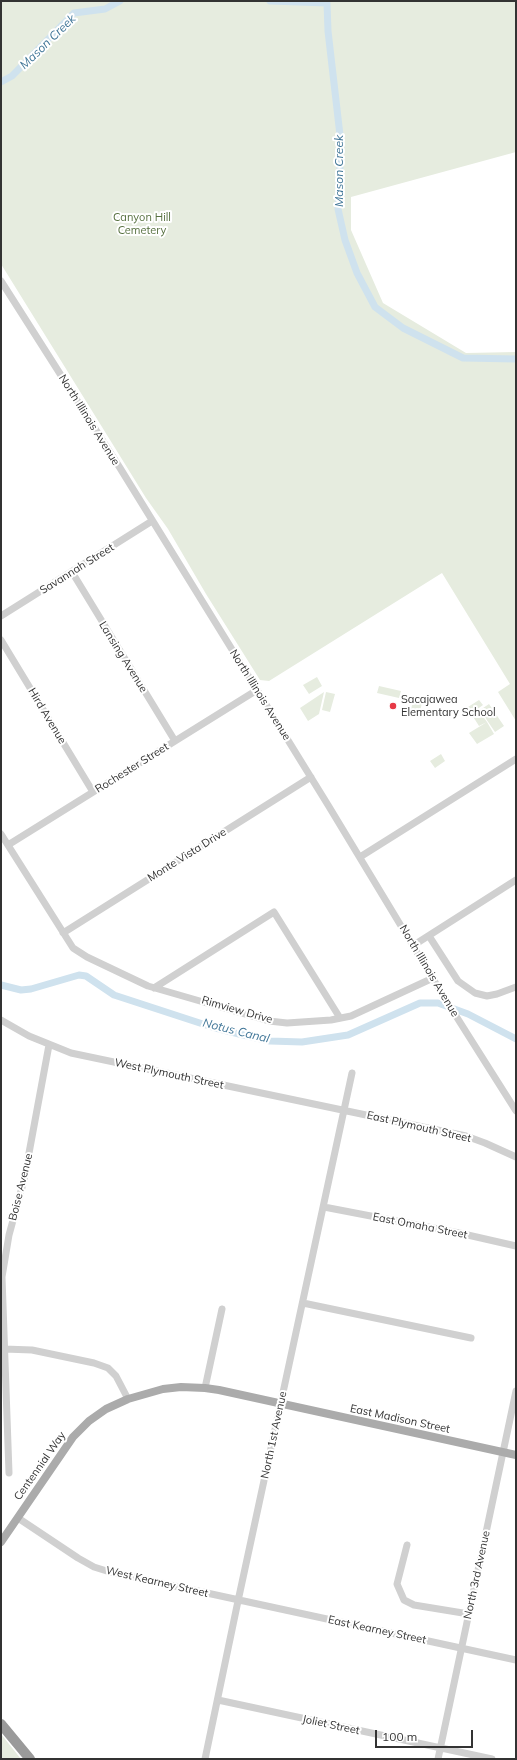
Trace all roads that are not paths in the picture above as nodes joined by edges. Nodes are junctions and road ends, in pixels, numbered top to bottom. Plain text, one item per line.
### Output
1 (1, 281) edge
2 (152, 521) junction
3 (72, 572) junction
4 (1, 616) edge
5 (1, 640) edge
6 (257, 690) junction
7 (175, 741) junction
8 (516, 759) edge
9 (311, 777) junction
10 (93, 792) junction
11 (1, 834) edge
12 (8, 845) junction
13 (360, 856) junction
14 (516, 880) edge
15 (63, 933) junction
16 (429, 936) junction
17 (414, 945) junction
18 (433, 978) junction
19 (516, 987) edge
20 (154, 988) junction
21 (340, 1018) junction
22 (1, 1020) edge
23 (49, 1045) junction
24 (352, 1073) dead end
25 (344, 1110) junction
26 (516, 1111) edge
27 (516, 1157) edge
28 (324, 1207) junction
29 (516, 1246) edge
30 (303, 1303) junction
31 (222, 1309) dead end
32 (471, 1338) dead end
33 (4, 1349) junction
34 (205, 1388) junction
35 (516, 1391) edge
36 (128, 1399) junction
37 (280, 1404) junction
38 (503, 1452) junction
39 (516, 1455) edge
40 (9, 1473) dead end
41 (18, 1518) junction
42 (1, 1542) edge
43 (407, 1544) dead end
44 (238, 1601) junction
45 (469, 1614) junction
46 (462, 1648) junction
47 (516, 1660) edge
48 (218, 1700) junction
49 (1, 1724) edge
50 (440, 1748) junction
51 (30, 1759) edge
52 (205, 1759) edge
53 (438, 1759) edge
54 (492, 1759) edge

1 - 2 street, North Illinois Avenue
2 - 3 street, Savannah Street
2 - 6 street, North Illinois Avenue
3 - 4 street, Savannah Street
3 - 7 street, Lansing Avenue
5 - 10 street, Hird Avenue
6 - 7 street, Rochester Street
6 - 9 street, North Illinois Avenue
7 - 10 street, Rochester Street
8 - 13 street
9 - 13 street, North Illinois Avenue
9 - 15 street, Monte Vista Drive
10 - 12 street, Rochester Street
11 - 12 street, Rimview Drive
12 - 15 street, Rimview Drive
13 - 17 street, North Illinois Avenue
14 - 16 street
15 - 20 street, Rimview Drive
16 - 17 street
16 - 19 street
17 - 18 street, North Illinois Avenue
18 - 21 street, Rimview Drive
18 - 26 street, North Illinois Avenue
20 - 21 street, Rimview Drive
20 - 21 street
22 - 23 street, West Plymouth Street
23 - 25 street, West Plymouth Street
23 - 33 street, Boise Avenue
24 - 25 street, North 1st Avenue
25 - 27 street, East Plymouth Street
25 - 28 street, North 1st Avenue
28 - 29 street, East Omaha Street
28 - 30 street, North 1st Avenue
30 - 32 street
30 - 37 street, North 1st Avenue
31 - 34 street
33 - 36 street
33 - 40 street, Boise Avenue
34 - 36 main road, Centennial Way
34 - 37 main road, East Madison Street
35 - 38 street, North 3rd Avenue
36 - 41 main road, Centennial Way
37 - 38 main road, East Madison Street
37 - 44 street, North 1st Avenue
38 - 39 main road, East Madison Street
38 - 45 street, North 3rd Avenue
41 - 42 main road, Centennial Way
41 - 44 street, West Kearney Street
43 - 45 street
44 - 46 street, East Kearney Street
44 - 48 street, North 1st Avenue
45 - 46 street, North 3rd Avenue
46 - 47 street, East Kearney Street
46 - 50 street, North 3rd Avenue
48 - 50 street, Joliet Street
48 - 52 street, North 1st Avenue
49 - 51 highway
50 - 53 street, North 3rd Avenue
50 - 54 street, Joliet Street

